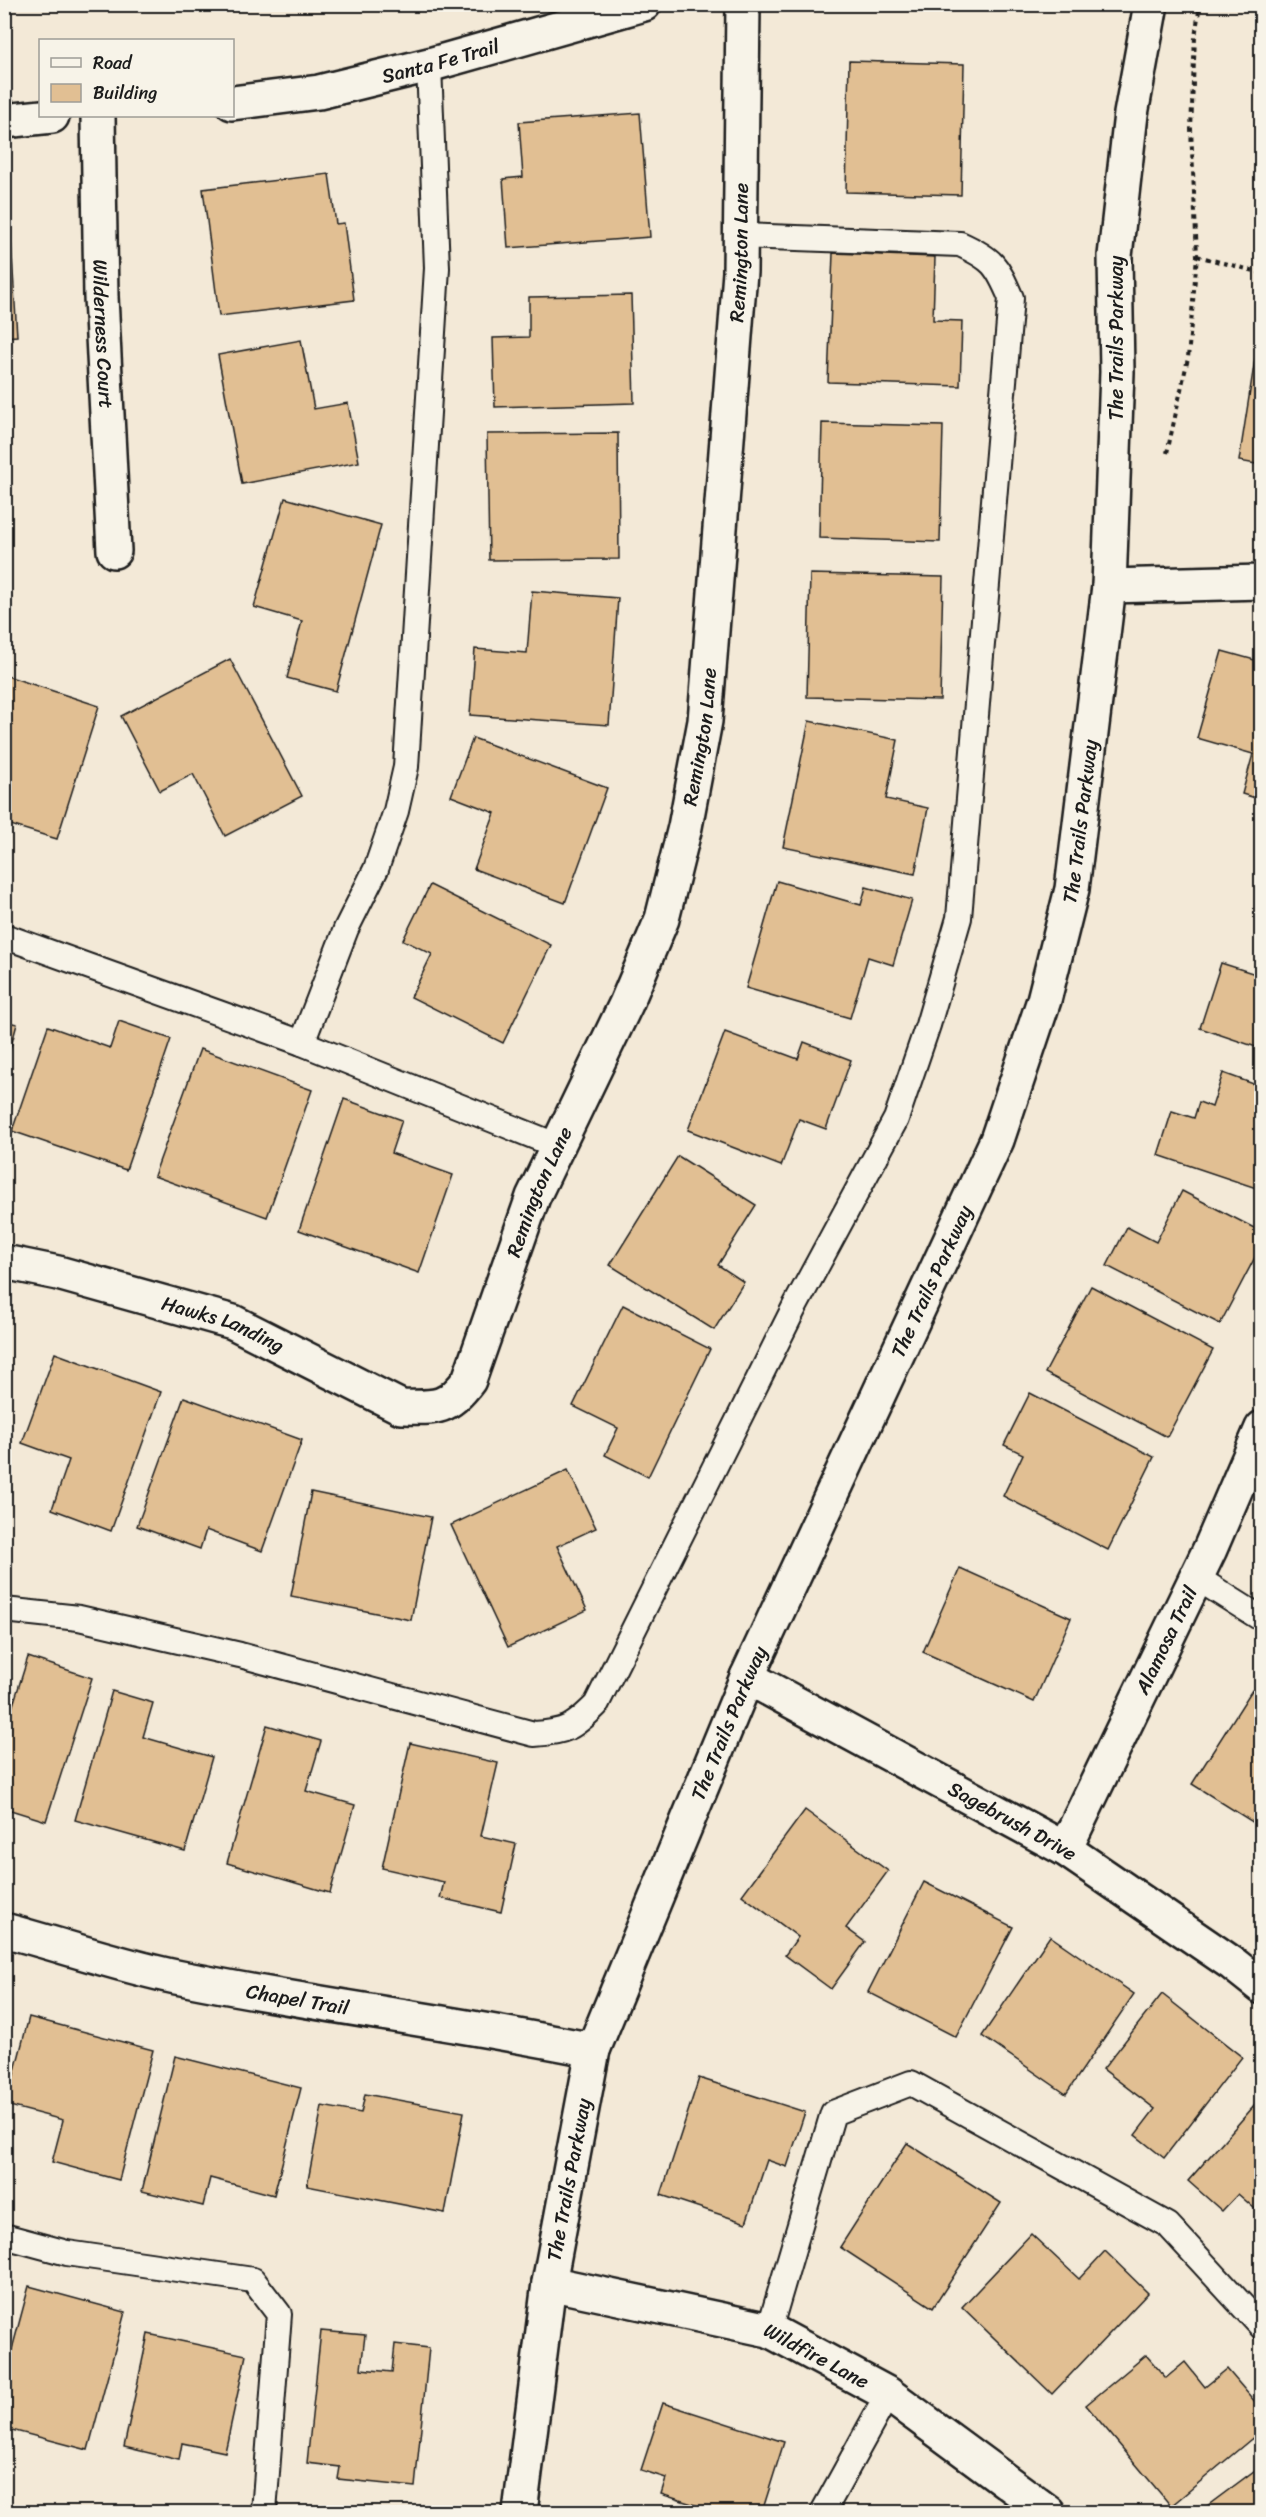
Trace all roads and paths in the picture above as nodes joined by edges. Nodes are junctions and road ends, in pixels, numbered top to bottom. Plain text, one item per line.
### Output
1 (644, 4) edge
2 (743, 4) edge
3 (1151, 4) edge
4 (1200, 4) edge
5 (429, 64) junction
6 (234, 103) edge
7 (44, 117) edge
8 (98, 117) edge
9 (4, 122) edge
10 (740, 236) junction
11 (1197, 256) junction
12 (1262, 273) edge
13 (1167, 453) dead end
14 (114, 551) dead end
15 (1262, 582) edge
16 (1109, 586) junction
17 (4, 936) edge
18 (302, 1043) junction
19 (558, 1146) junction
20 (4, 1263) edge
21 (432, 1408) joint
22 (1262, 1428) edge
23 (1197, 1578) junction
24 (4, 1610) edge
25 (1262, 1619) edge
26 (747, 1677) junction
27 (1065, 1849) junction
28 (4, 1930) edge
29 (1262, 1987) edge
30 (593, 2050) junction
31 (4, 2236) edge
32 (549, 2283) junction
33 (1262, 2327) edge
34 (769, 2330) junction
35 (888, 2394) junction
36 (264, 2512) edge
37 (520, 2512) edge
38 (823, 2512) edge
39 (1048, 2512) edge

1 - 5 street, Santa Fe Trail
2 - 10 street, Remington Lane
3 - 16 street, The Trails Parkway
4 - 11 path
5 - 6 street, Santa Fe Trail
5 - 18 lane
7 - 9 street
8 - 14 street, Wilderness Court
10 - 19 street, Remington Lane
10 - 24 lane
11 - 12 path
11 - 13 path
15 - 16 street
16 - 26 street, The Trails Parkway
17 - 18 lane
18 - 19 lane
19 - 21 street, Remington Lane
20 - 21 street, Hawks Landing
22 - 23 street, Alamosa Trail
23 - 25 lane
23 - 27 street, Alamosa Trail
26 - 27 street, Sagebrush Drive
26 - 30 street, The Trails Parkway
27 - 29 street, Sagebrush Drive
28 - 30 street, Chapel Trail
30 - 32 street, The Trails Parkway
31 - 36 lane
32 - 34 street, Wildfire Lane
32 - 37 street, The Trails Parkway
33 - 34 lane
34 - 35 street, Wildfire Lane
35 - 38 lane
35 - 39 street, Wildfire Lane

